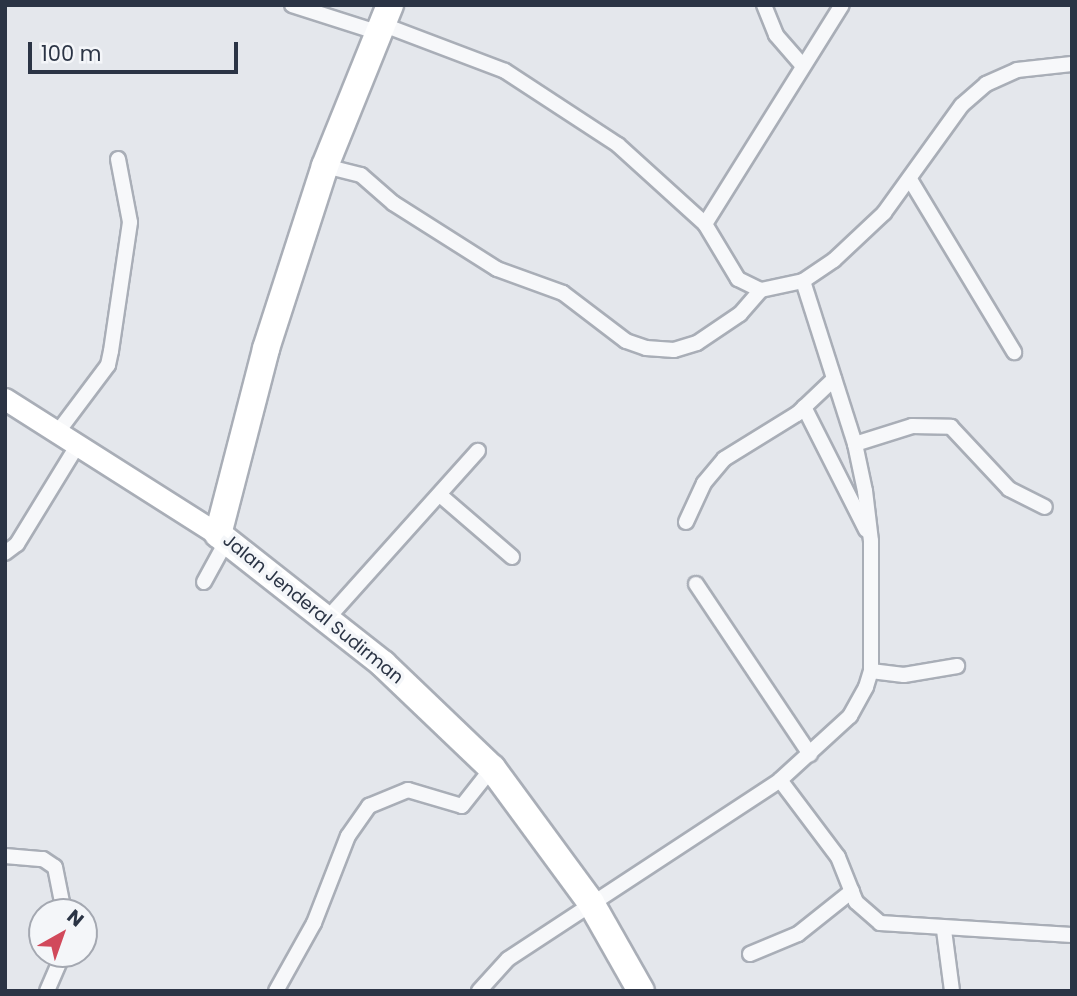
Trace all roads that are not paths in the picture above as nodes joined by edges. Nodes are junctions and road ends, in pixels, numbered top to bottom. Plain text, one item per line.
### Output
1 (292, 5) edge
2 (764, 5) edge
3 (842, 5) edge
4 (385, 21) edge
5 (1072, 64) edge
6 (802, 65) junction
7 (118, 159) dead end
8 (326, 166) junction
9 (911, 181) junction
10 (705, 224) junction
11 (803, 281) junction
12 (761, 290) junction
13 (1014, 352) dead end
14 (834, 379) junction
15 (5, 399) edge
16 (804, 407) junction
17 (57, 433) junction
18 (855, 444) junction
19 (78, 446) junction
20 (478, 451) dead end
21 (440, 495) junction
22 (1045, 507) dead end
23 (686, 522) dead end
24 (222, 537) junction
25 (871, 541) junction
26 (5, 553) edge
27 (512, 557) dead end
28 (204, 582) dead end
29 (696, 584) dead end
30 (327, 619) junction
31 (957, 666) dead end
32 (871, 671) junction
33 (810, 754) junction
34 (492, 768) junction
35 (780, 780) junction
36 (5, 856) edge
37 (852, 891) junction
38 (61, 898) edge
39 (591, 904) junction
40 (944, 930) junction
41 (1072, 935) edge
42 (750, 954) dead end
43 (57, 968) edge
44 (47, 991) edge
45 (276, 991) edge
46 (479, 991) edge
47 (641, 991) edge
48 (951, 991) edge

1 - 4 street
2 - 6 street
3 - 6 street
4 - 8 highway, Jalan Jenderal Sudirman
4 - 10 street
5 - 9 street
6 - 10 street
7 - 17 street
8 - 12 street
8 - 24 highway, Jalan Jenderal Sudirman
9 - 11 street
9 - 13 street
10 - 12 street
11 - 12 street
11 - 14 street
14 - 16 street
14 - 18 street
15 - 17 street
16 - 23 street
16 - 25 street
17 - 19 street
18 - 22 street
18 - 25 street
19 - 24 street
19 - 26 street
20 - 21 street
21 - 27 street
21 - 30 street
24 - 28 street
24 - 30 highway, Jalan Jenderal Sudirman
25 - 32 street
29 - 33 street
30 - 34 highway, Jalan Jenderal Sudirman
31 - 32 street
32 - 33 street
33 - 35 street
34 - 39 highway, Jalan Jenderal Sudirman
34 - 45 street
35 - 37 street
35 - 39 street
36 - 38 street
37 - 40 street
37 - 42 street
39 - 46 street
39 - 47 highway, Jalan Jenderal Sudirman
40 - 41 street
40 - 48 street
43 - 44 street

